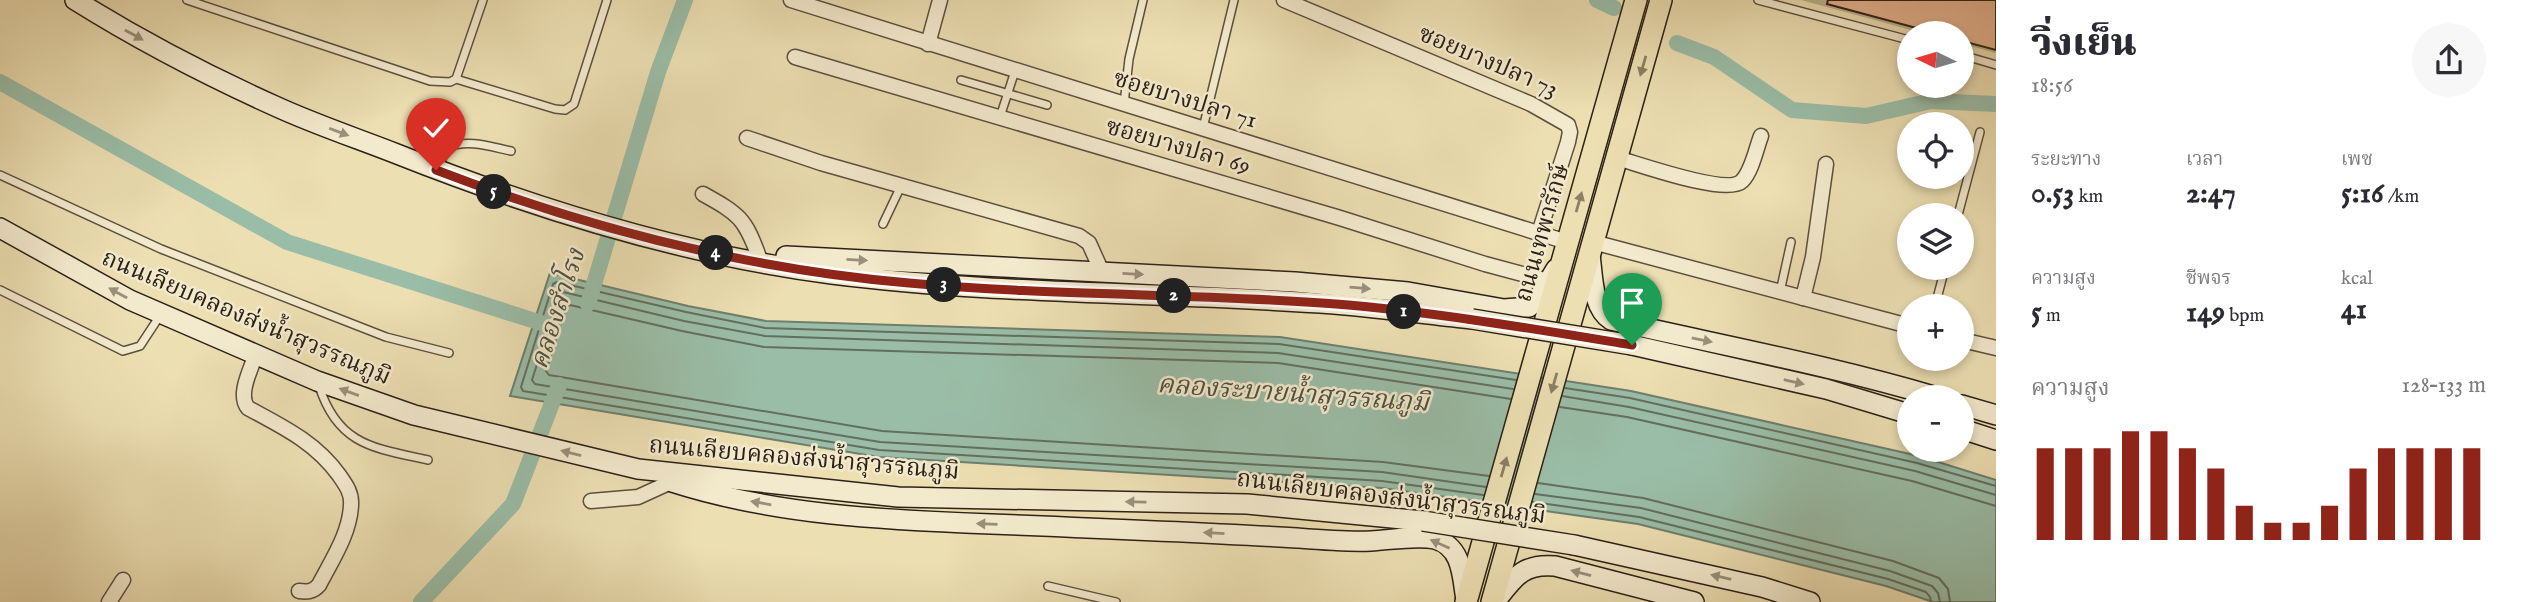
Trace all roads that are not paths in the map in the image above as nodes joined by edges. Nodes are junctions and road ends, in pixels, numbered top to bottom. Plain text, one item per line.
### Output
1 (75, 0) edge
2 (187, 0) edge
3 (483, 0) edge
4 (607, 0) edge
5 (791, 0) edge
6 (940, 0) edge
7 (1143, 0) edge
8 (1234, 0) edge
9 (1283, 0) edge
10 (1636, 0) edge
11 (1661, 0) edge
12 (1758, 0) edge
13 (1897, 37) edge
14 (928, 44) junction
15 (795, 57) dead end
16 (1974, 59) edge
17 (1996, 65) edge
18 (1015, 71) junction
19 (456, 79) junction
20 (961, 80) dead end
21 (1008, 93) junction
22 (1047, 105) dead end
23 (1124, 105) junction
24 (999, 118) junction
25 (1203, 129) junction
26 (1980, 132) dead end
27 (1761, 136) dead end
28 (747, 138) dead end
29 (511, 151) dead end
30 (1617, 158) junction
31 (1826, 164) dead end
32 (436, 170) junction
33 (0, 175) edge
34 (901, 186) junction
35 (703, 194) dead end
36 (1961, 203) edge
37 (883, 224) dead end
38 (0, 228) edge
39 (1539, 233) junction
40 (1791, 242) dead end
41 (1592, 248) junction
42 (1565, 249) junction
43 (740, 256) junction
44 (1102, 272) junction
45 (1548, 281) junction
46 (0, 290) edge
47 (1780, 292) junction
48 (1802, 298) junction
49 (162, 313) junction
50 (1897, 323) edge
51 (1974, 343) edge
52 (1996, 348) edge
53 (450, 353) dead end
54 (256, 354) junction
55 (317, 381) junction
56 (1897, 385) edge
57 (1974, 409) edge
58 (1897, 410) edge
59 (1996, 415) edge
60 (1974, 433) edge
61 (1996, 440) edge
62 (428, 460) dead end
63 (643, 470) junction
64 (671, 482) junction
65 (591, 501) dead end
66 (123, 580) dead end
67 (1048, 586) dead end
68 (299, 591) dead end
69 (109, 602) edge
70 (1116, 602) edge
71 (1466, 602) edge
72 (1494, 602) edge
73 (1695, 602) edge
74 (1810, 602) edge

1 -> 32 main road
2 - 19 lane
3 - 19 lane
4 - 19 lane
5 - 14 street, ซอยบางปลา 71
6 - 14 street
7 - 23 lane
8 - 25 lane
9 - 39 street, ซอยบางปลา 73
42 -> 10 main road, ถนนเทพารักษ์
11 -> 30 main road, ถนนเทพารักษ์
12 - 13 lane
14 - 18 street, ซอยบางปลา 71
15 - 24 street, ซอยบางปลา 69
16 - 17 lane
18 - 21 lane
18 - 23 street, ซอยบางปลา 71
20 - 21 lane
21 - 22 lane
21 - 24 lane
23 - 25 street, ซอยบางปลา 71
24 - 45 street, ซอยบางปลา 69
25 - 39 street, ซอยบางปลา 71
26 - 36 lane
27 - 30 street
28 - 34 street
29 - 32 lane
30 - 41 main road, ถนนเทพารักษ์
31 - 48 street
32 - 43 main road
33 - 53 lane
34 - 37 lane
34 - 44 street
35 - 43 street
49 -> 38 main road, ถนนเลียบคลองส่งน้ำสุวรรณภูมิ
39 - 42 street, ซอยบางปลา 71
40 - 47 lane
41 - 47 street
41 -> 56 main road
41 -> 72 main road, ถนนเทพารักษ์, bridge
42 - 45 main road
71 -> 42 main road, ถนนเทพารักษ์, bridge
43 -> 44 main road
43 -> 58 main road, bridge
44 -> 45 main road
46 - 49 lane
47 - 48 street
48 - 50 street
49 - 54 main road, ถนนเลียบคลองส่งน้ำสุวรรณภูมิ
51 - 52 street
54 - 55 main road, ถนนเลียบคลองส่งน้ำสุวรรณภูมิ
54 - 68 street
55 - 62 lane
63 -> 55 main road, ถนนเลียบคลองส่งน้ำสุวรรณภูมิ
57 - 59 main road
60 - 61 main road
63 - 64 main road
74 -> 63 main road, ถนนเลียบคลองส่งน้ำสุวรรณภูมิ, bridge
64 - 65 street
71 -> 64 main road
66 - 69 street
67 - 70 lane
73 -> 72 main road

